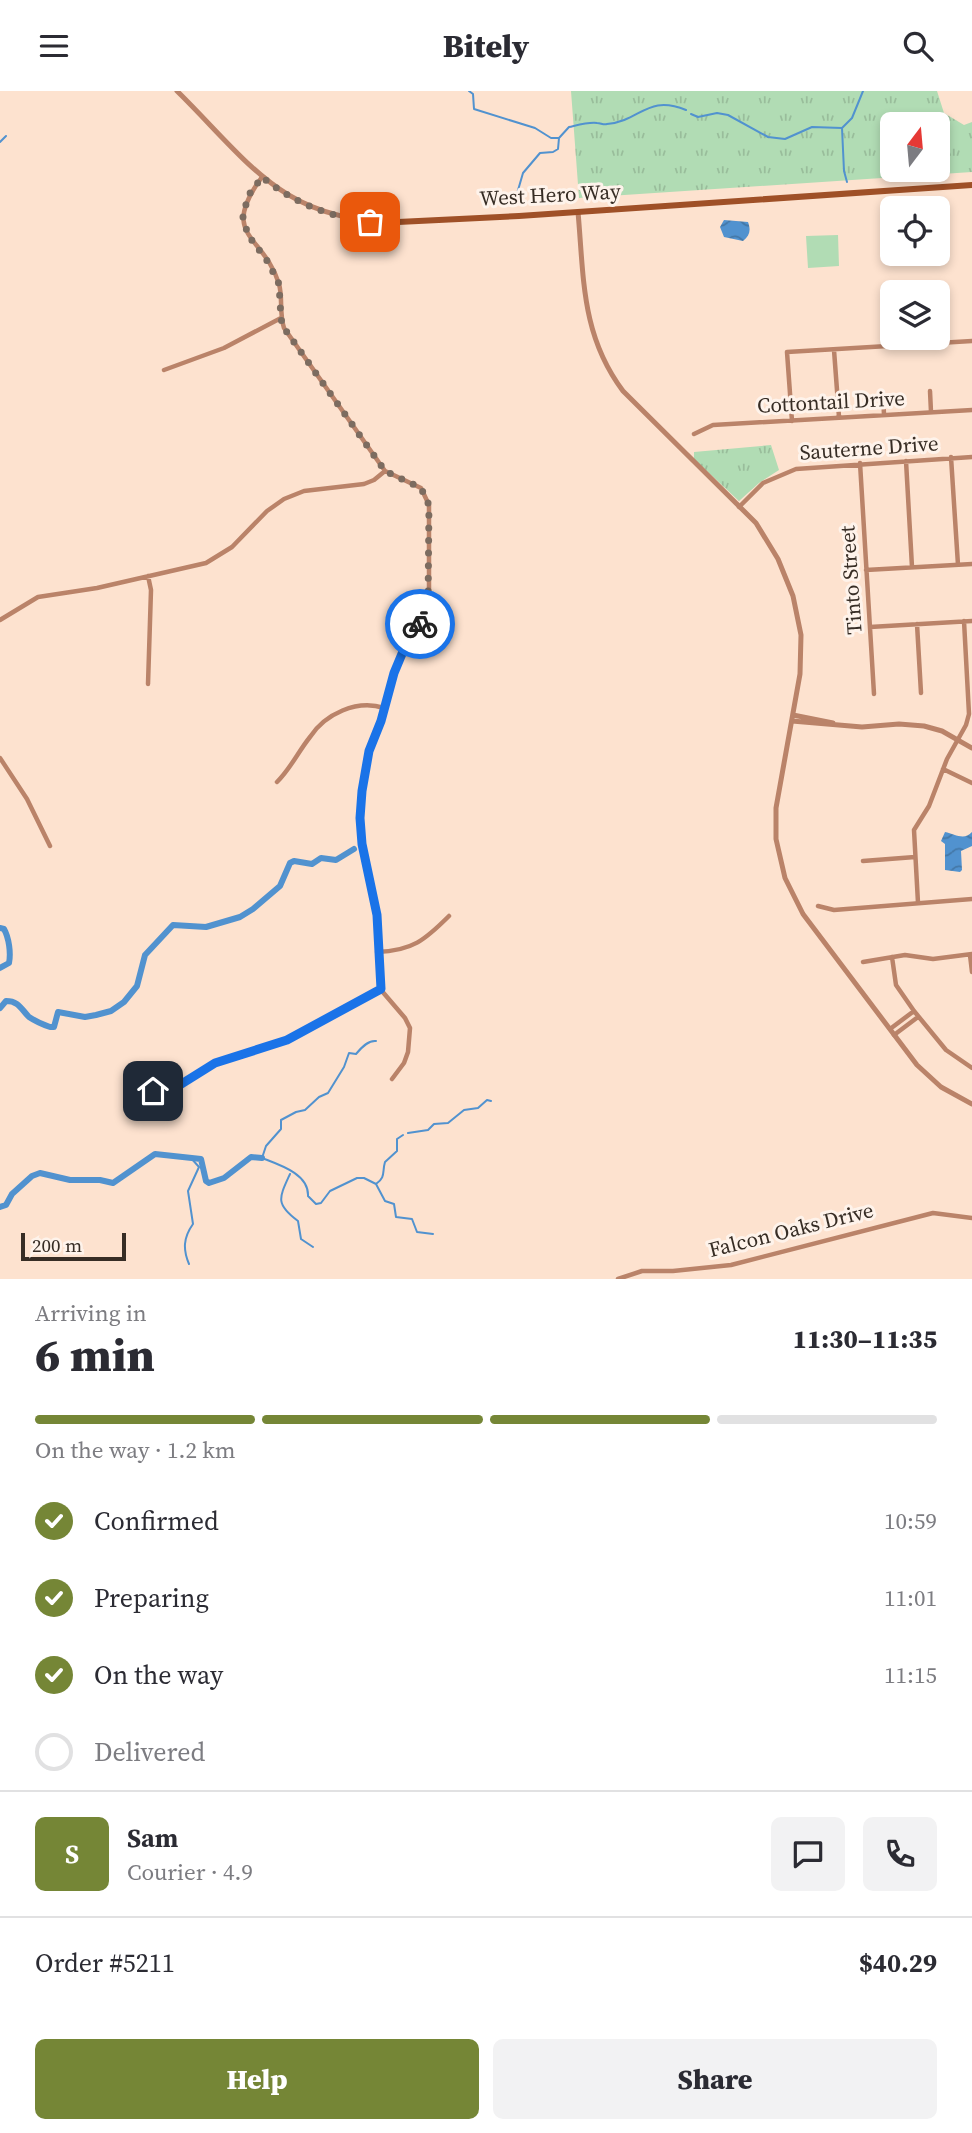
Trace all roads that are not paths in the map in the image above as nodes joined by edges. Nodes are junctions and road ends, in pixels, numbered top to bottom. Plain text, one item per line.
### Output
1 (177, 91) edge
2 (262, 177) junction
3 (972, 185) edge
4 (578, 212) junction
5 (398, 222) joint
6 (281, 319) junction
7 (972, 341) edge
8 (834, 350) junction
9 (164, 370) dead end
10 (930, 391) dead end
11 (883, 394) dead end
12 (972, 410) edge
13 (931, 412) junction
14 (884, 415) junction
15 (839, 417) junction
16 (792, 421) junction
17 (694, 434) dead end
18 (951, 457) junction
19 (972, 457) edge
20 (906, 461) junction
21 (860, 464) junction
22 (385, 471) junction
23 (739, 506) junction
24 (972, 563) edge
25 (958, 565) junction
26 (912, 567) junction
27 (866, 570) junction
28 (148, 576) junction
29 (0, 620) edge
30 (964, 621) junction
31 (972, 621) edge
32 (917, 624) junction
33 (870, 627) junction
34 (148, 684) dead end
35 (921, 693) dead end
36 (874, 694) dead end
37 (384, 708) junction
38 (793, 718) junction
39 (958, 740) junction
40 (972, 748) edge
41 (0, 758) edge
42 (943, 769) junction
43 (277, 782) dead end
44 (972, 783) edge
45 (50, 846) dead end
46 (915, 857) junction
47 (863, 861) dead end
48 (972, 899) edge
49 (918, 903) junction
50 (818, 906) dead end
51 (449, 916) dead end
52 (377, 952) junction
53 (971, 954) edge
54 (892, 957) junction
55 (863, 962) dead end
56 (972, 972) edge
57 (381, 989) junction
58 (914, 1011) junction
59 (918, 1017) junction
60 (890, 1029) junction
61 (894, 1035) junction
62 (971, 1067) edge
63 (392, 1079) dead end
64 (153, 1091) dead end
65 (972, 1104) edge
66 (971, 1216) edge
67 (618, 1279) edge

1 - 2 street, West Hero Way
2 - 5 street, West Hero Way
2 - 6 street
3 - 4 main road, West Hero Way
4 - 5 main road, West Hero Way
4 - 23 street
6 - 9 street
6 - 22 street
7 - 8 street
8 - 15 street
8 - 16 street
10 - 13 street
11 - 14 street
12 - 13 street, Cottontail Drive
13 - 14 street, Cottontail Drive
14 - 15 street, Cottontail Drive
15 - 16 street, Cottontail Drive
16 - 17 street, Cottontail Drive
18 - 19 street, Sauterne Drive
18 - 20 street, Sauterne Drive
18 - 25 street
20 - 21 street, Sauterne Drive
20 - 26 street
21 - 23 street, Sauterne Drive
21 - 27 street, Tinto Street
22 - 28 street
22 - 37 street
23 - 38 street
24 - 25 street
25 - 26 street
26 - 27 street
27 - 33 street, Tinto Street
28 - 29 street
28 - 34 street
30 - 31 street
30 - 32 street
30 - 39 street
32 - 33 street
32 - 35 street
33 - 36 street, Tinto Street
37 - 43 street
37 - 52 street
38 - 39 street
38 - 60 street
39 - 40 street
39 - 42 street
41 - 45 street
42 - 44 street
42 - 46 street
46 - 47 street
46 - 49 street
48 - 49 street
49 - 50 street
51 - 52 street
52 - 57 street
53 - 54 street
53 - 56 street
54 - 55 street
54 - 58 street
57 - 63 street
57 - 64 street
58 - 59 street
58 - 60 street
59 - 61 street
59 - 62 street
60 - 61 street
61 - 65 street
66 - 67 street, Falcon Oaks Drive

